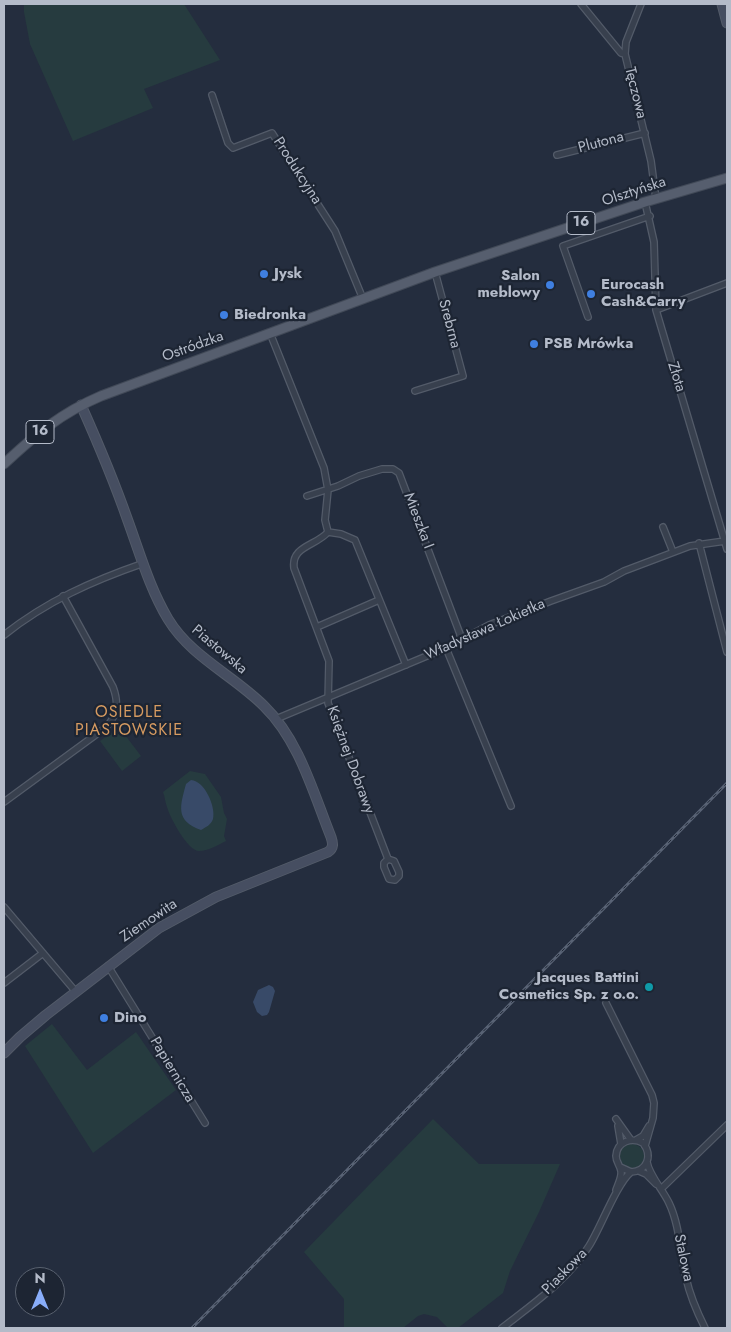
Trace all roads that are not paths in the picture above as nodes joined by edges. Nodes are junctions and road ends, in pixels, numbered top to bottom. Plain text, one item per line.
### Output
1 (581, 4) edge
2 (641, 4) edge
3 (722, 4) edge
4 (727, 23) edge
5 (625, 54) junction
6 (212, 95) dead end
7 (645, 133) junction
8 (557, 155) dead end
9 (727, 178) edge
10 (656, 199) junction
11 (645, 202) junction
12 (650, 216) junction
13 (436, 272) junction
14 (727, 284) edge
15 (363, 299) junction
16 (656, 310) junction
17 (588, 317) dead end
18 (270, 333) junction
19 (415, 391) dead end
20 (81, 405) junction
21 (4, 464) edge
22 (328, 490) junction
23 (307, 496) dead end
24 (663, 527) dead end
25 (328, 532) junction
26 (699, 544) junction
27 (726, 545) edge
28 (673, 552) junction
29 (144, 563) junction
30 (63, 596) junction
31 (380, 600) junction
32 (316, 627) junction
33 (4, 635) edge
34 (460, 642) junction
35 (446, 648) junction
36 (727, 652) edge
37 (406, 665) junction
38 (327, 698) junction
39 (276, 719) junction
40 (4, 802) edge
41 (511, 806) dead end
42 (332, 849) joint
43 (388, 859) dead end
44 (4, 907) edge
45 (43, 953) junction
46 (108, 966) junction
47 (4, 983) edge
48 (76, 992) junction
49 (606, 1003) dead end
50 (4, 1053) edge
51 (654, 1118) junction
52 (204, 1123) dead end
53 (727, 1125) edge
54 (633, 1140) junction
55 (622, 1144) junction
56 (645, 1146) junction
57 (647, 1162) junction
58 (620, 1167) junction
59 (639, 1171) junction
60 (631, 1172) junction
61 (661, 1189) junction
62 (612, 1202) junction
63 (502, 1328) edge
64 (705, 1328) edge

1 - 5 street, Tęczowa
2 - 5 street
3 - 4 street
5 - 7 street, Tęczowa
6 - 15 street, Produkcyjna
7 - 8 street, Plutona
7 - 10 street, Tęczowa
9 - 10 main road, Olsztyńska / 16
10 - 11 main road, Olsztyńska / 16
11 - 12 street, Złota
11 - 13 main road, Olsztyńska / 16
12 - 16 street, Złota
12 - 17 street
13 - 15 main road, Ostródzka / 16
13 - 19 street, Srebrna
14 - 16 street
15 - 18 main road, Ostródzka / 16
16 - 27 street, Złota
18 - 20 main road, Ostródzka / 16
18 - 22 street
20 - 21 main road, Ostródzka / 16
20 - 29 street, Piastowska
22 - 23 street
22 - 25 street
22 - 34 street, Mieszka I
24 - 28 street
25 - 31 street
25 - 32 street, Księżnej Dobrawy
26 - 27 street, Władysława Łokietka
26 - 28 street, Władysława Łokietka
26 - 36 street
28 - 34 street, Władysława Łokietka
29 - 30 street
29 - 39 street, Piastowska
30 - 33 street
30 - 40 street
31 - 32 street
31 - 37 street
32 - 38 street, Księżnej Dobrawy
34 - 35 street, Władysława Łokietka
35 - 37 street, Władysława Łokietka
35 - 41 street
37 - 38 street, Władysława Łokietka
38 - 39 street, Władysława Łokietka
38 - 43 street, Księżnej Dobrawy
39 - 42 street, Piastowska
42 - 46 street, Ziemowita
44 - 45 street
45 - 47 street
45 - 48 street
46 - 48 street, Ziemowita
46 - 52 street, Papiernicza
48 - 50 street, Ziemowita
49 - 51 street
51 - 54 street
51 - 56 street
53 - 61 street
54 - 55 street
54 - 55 street, Piaskowa
54 - 56 street
55 - 58 street, Piaskowa
56 - 57 street
57 - 59 street
57 - 61 street, Stalowa
58 - 60 street
58 - 62 street, Piaskowa
59 - 60 street
59 - 61 street, Stalowa
60 - 62 street, Piaskowa
61 - 64 street, Stalowa
62 - 63 street, Piaskowa

